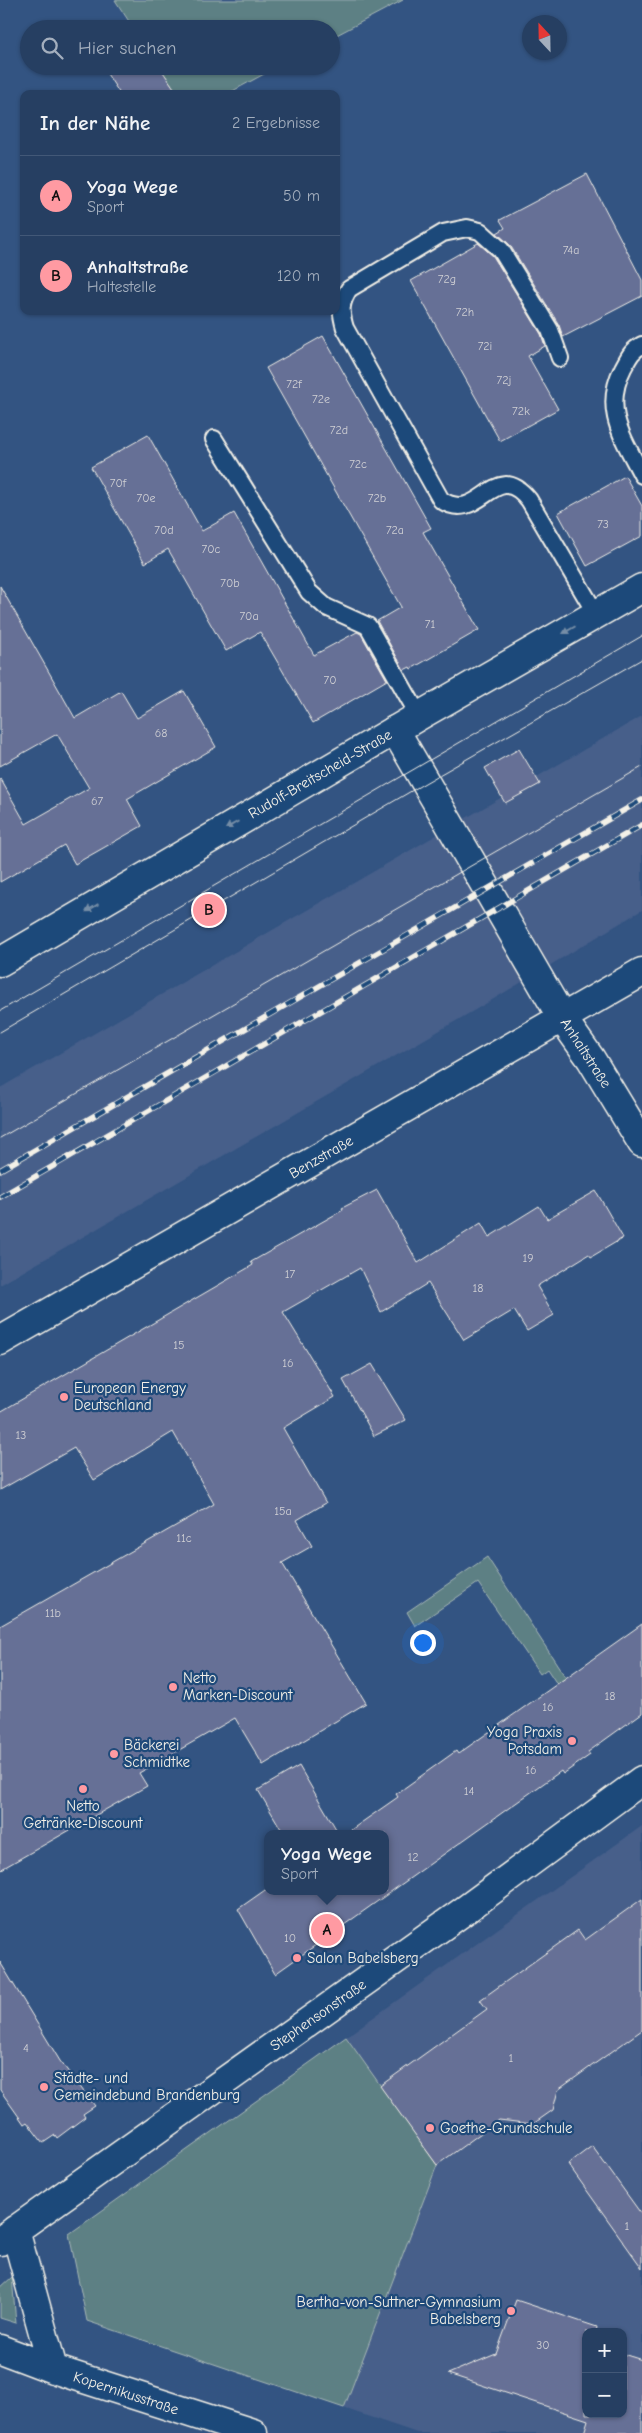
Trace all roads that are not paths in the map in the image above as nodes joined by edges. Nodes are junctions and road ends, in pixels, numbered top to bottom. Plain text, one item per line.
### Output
1 (642, 345) edge
2 (560, 358) dead end
3 (214, 440) dead end
4 (642, 475) edge
5 (642, 588) edge
6 (596, 614) junction
7 (419, 716) junction
8 (395, 730) junction
9 (0, 962) edge
10 (642, 972) edge
11 (562, 1018) junction
12 (642, 1143) edge
13 (0, 1341) edge
14 (642, 1780) edge
15 (8, 2235) edge
16 (0, 2349) edge
17 (53, 2369) junction
18 (253, 2433) edge

1 - 4 lane
2 - 6 lane
3 - 7 lane
5 - 6 street, Rudolf-Breitscheid-Straße
6 -> 7 street, Rudolf-Breitscheid-Straße
7 - 8 street, Rudolf-Breitscheid-Straße
8 -> 9 street, Rudolf-Breitscheid-Straße
8 - 11 street, Anhaltstraße
10 - 11 street, Benzstraße
11 - 12 street, Anhaltstraße
11 - 13 street, Benzstraße
14 - 15 street, Stephensonstraße
15 - 17 street, Stephensonstraße
16 - 17 street, Kopernikusstraße
17 - 18 street, Kopernikusstraße

